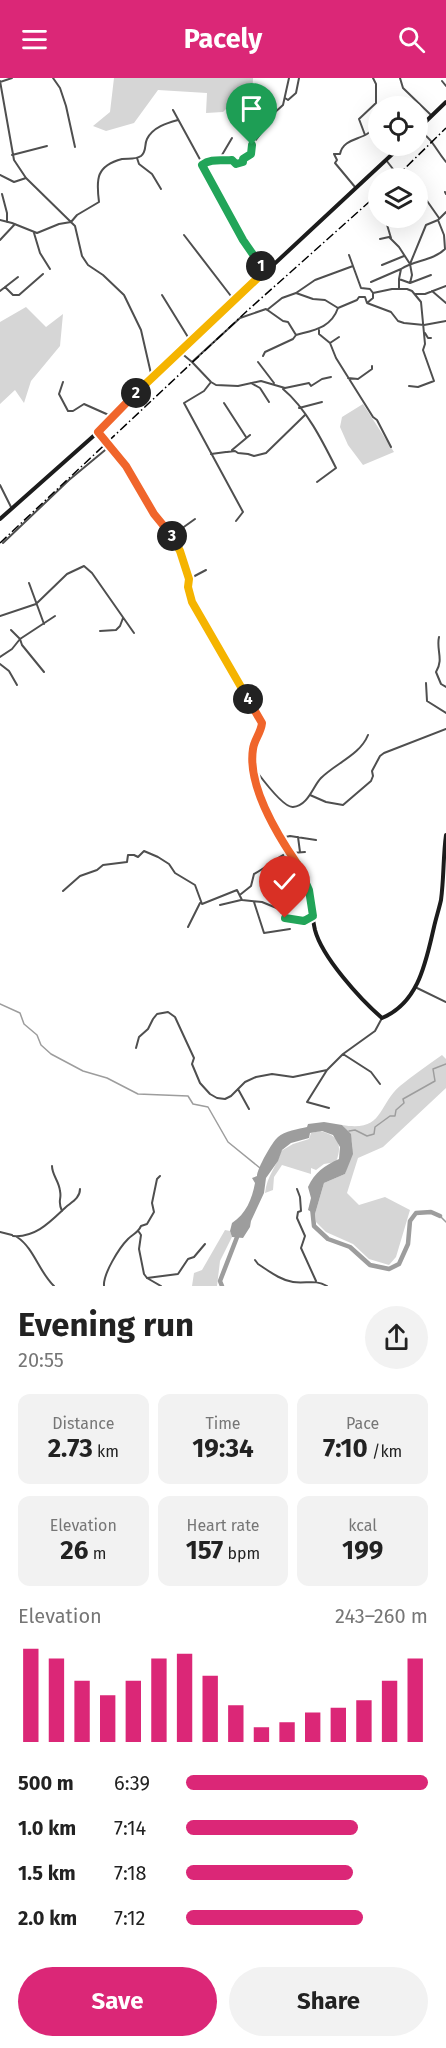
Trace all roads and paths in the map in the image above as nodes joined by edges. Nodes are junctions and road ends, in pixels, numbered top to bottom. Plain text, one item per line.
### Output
1 (12, 78) edge
2 (53, 78) edge
3 (289, 78) edge
4 (299, 78) edge
5 (373, 78) edge
6 (400, 78) edge
7 (0, 81) edge
8 (442, 81) dead end
9 (446, 86) edge
10 (285, 98) junction
11 (446, 102) edge
12 (173, 110) dead end
13 (432, 116) junction
14 (178, 120) junction
15 (428, 120) edge
16 (368, 132) edge
17 (365, 135) junction
18 (232, 138) dead end
19 (428, 138) edge
20 (47, 146) dead end
21 (75, 147) dead end
22 (12, 155) junction
23 (389, 156) edge
24 (137, 158) junction
25 (386, 159) junction
26 (219, 160) junction
27 (446, 162) edge
28 (202, 165) junction
29 (393, 168) edge
30 (0, 175) edge
31 (26, 178) junction
32 (355, 187) junction
33 (161, 189) dead end
34 (2, 194) dead end
35 (428, 202) edge
36 (446, 212) edge
37 (438, 219) junction
38 (0, 220) edge
39 (7, 222) junction
40 (71, 222) junction
41 (15, 224) junction
42 (388, 228) edge
43 (34, 233) junction
44 (184, 235) dead end
45 (391, 238) junction
46 (380, 239) dead end
47 (0, 240) edge
48 (445, 250) edge
49 (349, 255) dead end
50 (404, 256) junction
51 (410, 264) junction
52 (382, 265) dead end
53 (353, 266) junction
54 (50, 269) dead end
55 (401, 269) junction
56 (264, 272) junction
57 (43, 274) dead end
58 (431, 275) dead end
59 (18, 277) dead end
60 (399, 279) junction
61 (371, 282) dead end
62 (410, 283) junction
63 (446, 286) edge
64 (5, 287) junction
65 (399, 289) junction
66 (0, 291) edge
67 (432, 291) junction
68 (296, 293) junction
69 (374, 293) junction
70 (415, 294) junction
71 (162, 295) dead end
72 (234, 300) junction
73 (367, 303) junction
74 (446, 303) edge
75 (338, 308) junction
76 (267, 310) junction
77 (446, 321) edge
78 (424, 325) junction
79 (318, 330) junction
80 (423, 332) junction
81 (296, 335) junction
82 (339, 337) dead end
83 (431, 338) dead end
84 (190, 342) junction
85 (330, 343) junction
86 (180, 352) junction
87 (263, 356) dead end
88 (192, 362) junction
89 (258, 362) dead end
90 (372, 366) dead end
91 (331, 377) dead end
92 (152, 378) junction
93 (348, 378) junction
94 (63, 382) dead end
95 (211, 382) junction
96 (249, 382) junction
97 (274, 383) dead end
98 (409, 386) dead end
99 (281, 388) junction
100 (269, 402) dead end
101 (322, 402) dead end
102 (224, 403) dead end
103 (299, 408) junction
104 (305, 415) junction
105 (111, 416) junction
106 (98, 432) junction
107 (250, 435) dead end
108 (246, 437) junction
109 (110, 446) junction
110 (391, 447) dead end
111 (227, 452) junction
112 (212, 454) junction
113 (317, 482) dead end
114 (0, 485) edge
115 (12, 509) junction
116 (0, 519) edge
117 (195, 519) dead end
118 (236, 521) dead end
119 (174, 538) junction
120 (3, 543) dead end
121 (206, 570) dead end
122 (189, 579) junction
123 (29, 583) dead end
124 (36, 604) junction
125 (0, 616) edge
126 (55, 616) dead end
127 (123, 618) junction
128 (44, 624) junction
129 (11, 630) dead end
130 (100, 632) dead end
131 (134, 633) dead end
132 (439, 636) dead end
133 (20, 639) junction
134 (0, 657) edge
135 (0, 664) edge
136 (44, 672) dead end
137 (426, 682) dead end
138 (17, 685) dead end
139 (446, 687) edge
140 (446, 713) edge
141 (446, 729) edge
142 (368, 735) dead end
143 (255, 774) junction
144 (310, 795) junction
145 (446, 835) edge
146 (298, 837) junction
147 (281, 838) junction
148 (316, 840) dead end
149 (288, 850) junction
150 (305, 852) dead end
151 (300, 853) junction
152 (63, 891) dead end
153 (241, 895) junction
154 (242, 900) junction
155 (201, 901) junction
156 (254, 901) junction
157 (440, 902) junction
158 (446, 903) edge
159 (220, 905) dead end
160 (313, 916) junction
161 (188, 927) dead end
162 (291, 929) dead end
163 (415, 987) junction
164 (446, 1002) edge
165 (382, 1018) junction
166 (136, 1048) dead end
167 (343, 1054) junction
168 (327, 1070) junction
169 (380, 1084) dead end
170 (238, 1089) junction
171 (329, 1108) dead end
172 (249, 1109) dead end
173 (52, 1166) dead end
174 (160, 1176) dead end
175 (81, 1189) dead end
176 (297, 1190) dead end
177 (62, 1211) junction
178 (0, 1232) edge
179 (139, 1232) junction
180 (13, 1236) junction
181 (205, 1244) dead end
182 (255, 1260) dead end
183 (147, 1278) junction
184 (316, 1281) junction
185 (54, 1286) edge
186 (104, 1286) edge
187 (161, 1286) edge
188 (327, 1286) edge

1 - 7 street
2 - 21 street
3 - 10 street
4 - 10 street
5 - 17 street
6 - 13 street
7 - 22 street
8 - 9 street
10 - 26 street
11 - 13 main road
12 - 14 street
13 - 15 main road
14 - 24 street
14 - 28 street
16 - 17 street
17 - 32 street
18 - 26 street
19 - 27 street
20 - 22 street
22 - 31 street
23 - 25 main road
24 - 33 street
24 - 40 street
25 - 29 street
25 - 32 main road
26 - 28 street
28 - 56 street
30 - 31 street
31 - 40 street
32 - 56 main road
34 - 39 street
35 - 37 street
36 - 37 street
37 - 48 street
37 - 51 street
38 - 39 street
39 - 41 street
40 - 43 street
40 - 92 street
41 - 43 street
41 - 47 street
42 - 45 street
43 - 54 street
44 - 72 street
45 - 46 street
45 - 50 street
48 - 51 street
49 - 53 street
50 - 51 street
50 - 52 street
51 - 55 street
51 - 62 street
53 - 68 street
53 - 69 street
55 - 60 street
55 - 61 street
56 - 72 main road
57 - 64 street
58 - 62 street
59 - 64 street
60 - 62 street
60 - 65 street
63 - 67 street
64 - 66 street
65 - 69 street
65 - 70 street
67 - 70 street
67 - 74 street
68 - 75 street
68 - 76 street
69 - 73 street
70 - 78 street
71 - 84 street
72 - 84 main road
73 - 75 street
73 - 78 street
75 - 79 street
76 - 81 street
76 - 88 street
77 - 78 street
78 - 80 street
79 - 81 street
79 - 85 street
80 - 83 street
80 - 98 street
81 - 87 street
82 - 85 street
84 - 86 main road
85 - 93 street
86 - 88 street
86 - 92 main road
88 - 95 street
89 - 97 street
90 - 93 street
91 - 99 street
92 - 105 main road
93 - 110 street
94 - 105 street
95 - 96 street
95 - 112 street
96 - 99 street
96 - 100 street
99 - 103 street
101 - 103 street
102 - 108 street
103 - 104 street
104 - 111 street
104 - 113 street
105 - 106 main road
106 - 109 main road
106 - 115 main road
107 - 108 street
108 - 111 street
109 - 119 main road
109 - 120 street
111 - 112 street
112 - 118 street
114 - 115 street
115 - 116 main road
117 - 119 street
119 - 122 main road
121 - 122 street
122 - 143 main road
123 - 124 street
124 - 125 street
124 - 127 street
124 - 128 street
126 - 128 street
127 - 130 street
127 - 131 street
128 - 133 street
129 - 133 street
132 - 139 street
133 - 134 street
133 - 136 street
135 - 138 street
137 - 140 street
141 - 144 street
142 - 144 street
143 - 144 street
143 - 147 main road
145 - 157 main road
146 - 147 street
146 - 148 street
146 - 151 street
147 - 149 main road
149 - 151 street
149 - 153 street
149 - 160 main road
150 - 151 street
152 - 155 street
153 - 154 street
153 - 155 street
154 - 156 street
154 - 159 street
155 - 161 street
156 - 160 street
156 - 162 street
157 - 158 street
157 - 163 main road
160 - 165 main road
163 - 164 street
163 - 165 main road
165 - 167 street
166 - 170 street
167 - 168 street
167 - 169 street
168 - 170 street
168 - 171 street
170 - 172 street
173 - 177 street
174 - 179 street
175 - 177 street
176 - 184 street
177 - 180 street
178 - 180 street
179 - 183 street
179 - 186 street
180 - 185 street
181 - 183 street
182 - 184 street
183 - 187 street
184 - 188 street

